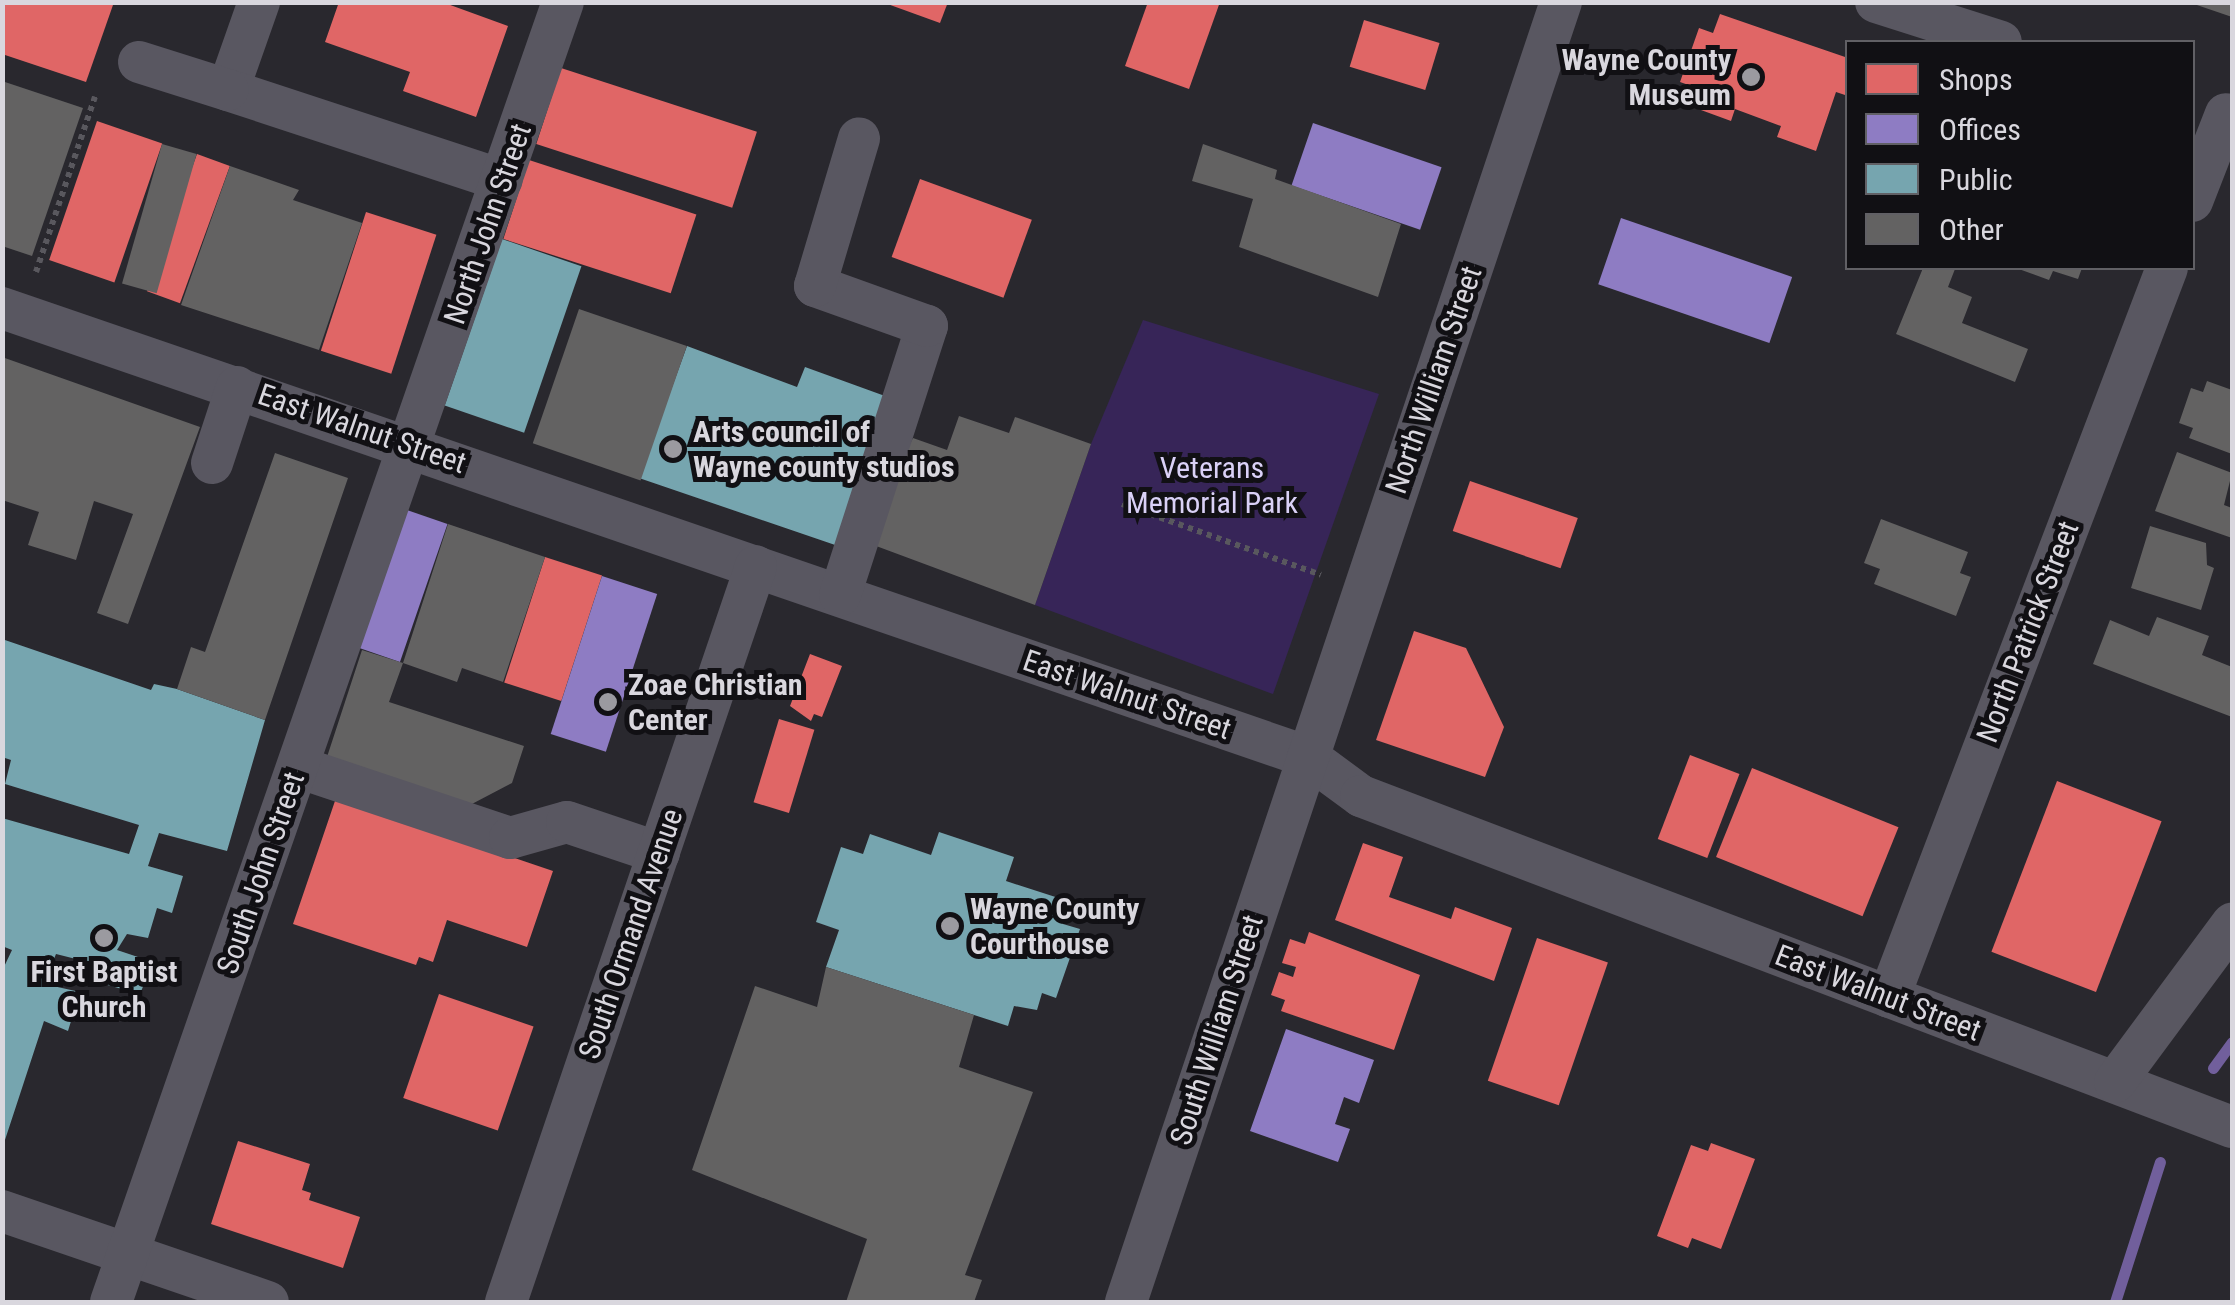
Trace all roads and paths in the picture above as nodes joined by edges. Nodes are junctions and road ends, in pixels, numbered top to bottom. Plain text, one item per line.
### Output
1 (259, 2) edge
2 (563, 2) edge
3 (1561, 2) edge
4 (1876, 2) edge
5 (1995, 40) edge
6 (139, 62) dead end
7 (228, 90) junction
8 (96, 97) dead end
9 (2217, 111) edge
10 (859, 138) dead end
11 (502, 180) junction
12 (2195, 189) edge
13 (2166, 270) edge
14 (36, 272) dead end
15 (2, 308) edge
16 (237, 386) junction
17 (412, 445) junction
18 (212, 462) dead end
19 (1122, 504) dead end
20 (756, 566) junction
21 (1322, 575) dead end
22 (840, 595) junction
23 (1308, 757) junction
24 (298, 767) junction
25 (659, 853) junction
26 (2232, 924) edge
27 (1889, 997) junction
28 (2114, 1082) junction
29 (2232, 1127) edge
30 (2, 1210) edge
31 (128, 1256) junction
32 (111, 1302) edge
33 (268, 1302) edge
34 (506, 1302) edge
35 (1126, 1302) edge

1 - 7 street
2 - 11 street, North John Street
3 - 23 street, North William Street
4 - 5 street
6 - 7 street
7 - 11 street
8 - 14 path
9 - 12 street
10 - 22 street
11 - 17 street, North John Street
13 - 27 street, North Patrick Street
15 - 16 street, East Walnut Street
16 - 17 street, East Walnut Street
16 - 18 street
17 - 20 street, East Walnut Street
17 - 24 street, South John Street
19 - 21 path
20 - 22 street, East Walnut Street
20 - 25 street, South Ormand Avenue
22 - 23 street, East Walnut Street
23 - 27 street, East Walnut Street
23 - 35 street, South William Street
24 - 25 street
24 - 31 street, South John Street
25 - 34 street, South Ormand Avenue
26 - 28 street
27 - 28 street, East Walnut Street
28 - 29 street, East Walnut Street
30 - 31 street
31 - 32 street, South John Street
31 - 33 street

